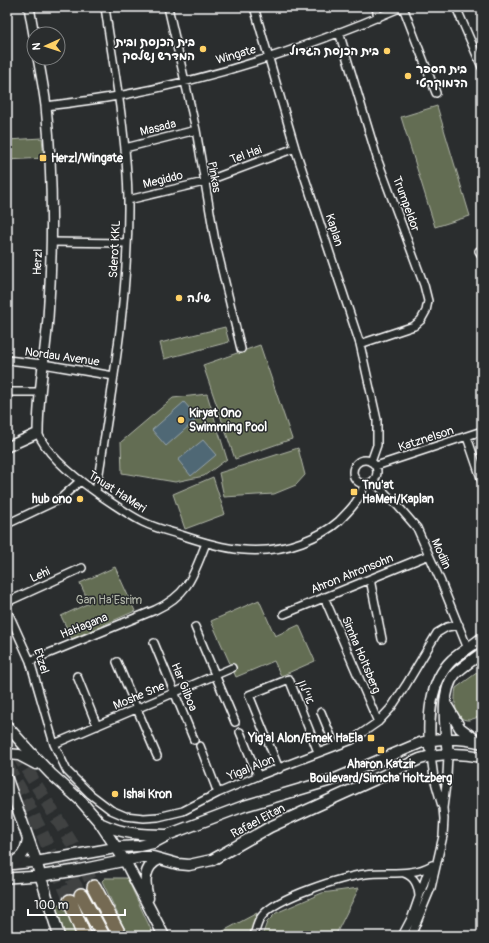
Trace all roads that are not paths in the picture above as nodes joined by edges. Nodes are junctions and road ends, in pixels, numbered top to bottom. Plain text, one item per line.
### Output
1 (29, 7) edge
2 (104, 7) edge
3 (168, 7) edge
4 (254, 7) edge
5 (376, 7) edge
6 (402, 7) edge
7 (456, 7) edge
8 (388, 10) edge
9 (378, 18) junction
10 (32, 26) edge
11 (338, 32) junction
12 (268, 58) junction
13 (39, 66) edge
14 (482, 67) edge
15 (185, 81) junction
16 (436, 93) dead end
17 (118, 96) junction
18 (46, 106) junction
19 (196, 130) junction
20 (125, 148) junction
21 (295, 148) junction
22 (204, 182) junction
23 (128, 200) junction
24 (51, 242) junction
25 (126, 243) junction
26 (360, 344) junction
27 (241, 349) dead end
28 (7, 360) edge
29 (43, 364) junction
30 (114, 376) junction
31 (7, 392) edge
32 (40, 392) junction
33 (482, 431) edge
34 (38, 433) junction
35 (467, 437) junction
36 (7, 447) edge
37 (373, 464) junction
38 (80, 481) junction
39 (373, 481) junction
40 (482, 481) edge
41 (364, 484) junction
42 (96, 492) junction
43 (7, 524) edge
44 (206, 543) junction
45 (429, 555) junction
46 (82, 568) dead end
47 (370, 579) junction
48 (324, 598) junction
49 (7, 602) edge
50 (7, 610) edge
51 (284, 614) dead end
52 (458, 625) junction
53 (195, 627) dead end
54 (482, 638) edge
55 (382, 639) dead end
56 (154, 643) dead end
57 (468, 649) junction
58 (482, 653) edge
59 (30, 661) junction
60 (117, 662) dead end
61 (232, 668) dead end
62 (215, 675) junction
63 (77, 676) dead end
64 (174, 693) junction
65 (445, 702) junction
66 (137, 708) junction
67 (320, 712) dead end
68 (47, 722) joint
69 (235, 722) dead end
70 (378, 722) junction
71 (7, 726) edge
72 (97, 726) junction
73 (240, 732) dead end
74 (447, 739) junction
75 (194, 740) dead end
76 (430, 741) junction
77 (482, 743) edge
78 (54, 744) junction
79 (200, 746) dead end
80 (335, 746) junction
81 (318, 752) junction
82 (7, 754) edge
83 (448, 755) junction
84 (158, 756) dead end
85 (431, 756) junction
86 (482, 757) edge
87 (279, 769) junction
88 (51, 774) junction
89 (258, 776) junction
90 (7, 779) edge
91 (218, 793) junction
92 (443, 808) junction
93 (100, 823) junction
94 (170, 834) junction
95 (28, 839) junction
96 (118, 848) junction
97 (440, 850) junction
98 (160, 858) junction
99 (125, 860) junction
100 (36, 862) junction
101 (7, 865) edge
102 (104, 865) junction
103 (432, 866) junction
104 (402, 873) junction
105 (40, 876) junction
106 (7, 878) edge
107 (94, 887) tunnel mouth
108 (419, 898) junction
109 (150, 908) junction
110 (7, 933) edge
111 (9, 936) edge
112 (59, 936) edge
113 (84, 936) edge
114 (103, 936) edge
115 (120, 936) edge
116 (164, 936) edge
117 (254, 936) edge
118 (402, 936) edge
119 (411, 936) edge

1 - 10 street
2 - 17 street, Sderot KKL
3 - 15 street, Pinkas
4 - 12 street, Kaplan
5 - 9 street
6 - 8 street, Wingate
6 - 16 street, Wingate
7 - 14 street
8 - 9 street, Wingate
9 - 11 street, Wingate
11 - 12 street, Wingate
11 - 26 street, Trumpeldor
12 - 15 street, Wingate
12 - 21 street, Kaplan
13 - 18 street, Herzl
15 - 17 street, Wingate
15 - 19 street, Pinkas
17 - 18 street, Wingate
17 - 20 street, Sderot KKL
18 - 24 street, Herzl
19 - 20 street, Masada
19 - 22 street, Pinkas
20 - 23 street, Sderot KKL
21 - 22 street, Tel Hai
21 - 26 street, Kaplan
22 - 23 street, Megiddo
22 - 27 street, Pinkas
23 - 25 street, Sderot KKL
24 - 25 street
24 - 29 street, Herzl
25 - 30 street, Sderot KKL
26 - 37 street, Kaplan
28 - 29 street, Nordau Avenue
29 - 30 street, Nordau Avenue
29 - 32 street, Herzl
30 - 42 street, Sderot KKL
31 - 32 street
32 - 34 street, Herzl
33 - 35 street, Katznelson
34 - 36 street
34 - 38 street, Tnuat HaMeri
35 - 37 street, Katznelson
35 - 40 street
37 - 39 street
37 - 41 street
38 - 42 street, Tnuat HaMeri
38 - 43 street
39 - 41 street
39 - 45 street, Modiin
41 - 44 street, Tnuat HaMeri
42 - 44 street, Tnuat HaMeri
44 - 59 street, HaHagana
45 - 47 street, Ahron Ahronsohn
45 - 52 street, Modiin
46 - 49 street, Lehi
47 - 48 street, Ahron Ahronsohn
47 - 55 street
48 - 51 street, Ahron Ahronsohn
48 - 70 street, Simha Holtsberg
50 - 59 street, Etzel
52 - 57 street, Modiin
52 - 70 street, Yigal Alon
53 - 62 street
54 - 57 main road
56 - 64 street, Har Gilboa
57 - 76 main road
58 - 65 main road
59 - 68 street, Etzel
60 - 66 street
61 - 62 street, Moshe Sne
62 - 64 street, Moshe Sne
62 - 69 street
63 - 72 street
64 - 66 street, Moshe Sne
64 - 75 street, Har Gilboa
65 - 74 main road
65 - 77 main road
66 - 72 street, Moshe Sne
66 - 84 street
67 - 80 street
68 - 78 street, Yigal Alon
70 - 80 street, Yigal Alon
71 - 88 main road
72 - 78 street, Moshe Sne
73 - 89 street
74 - 76 main road, Rafael Eitan
74 - 77 main road, Rafael Eitan
74 - 83 main road
76 - 85 main road
76 - 94 main road, Rafael Eitan
78 - 91 street, Yigal Alon
79 - 91 street
80 - 81 street, Yigal Alon
81 - 87 street, Yigal Alon
81 - 87 street, איילון
82 - 88 main road
83 - 85 main road, Rafael Eitan
83 - 86 main road, Rafael Eitan
83 - 92 street
85 - 92 street
85 - 98 main road, Rafael Eitan
87 - 89 street, Yigal Alon
88 - 93 main road
89 - 91 street, Yigal Alon
90 - 95 main road
92 - 97 street
93 - 94 main road
93 - 96 main road
94 - 96 main road, Rafael Eitan
95 - 100 main road
95 - 101 main road
96 - 99 main road
96 - 100 main road, Rafael Eitan
96 - 102 main road
97 - 103 street
97 - 119 street
98 - 99 main road, Rafael Eitan
98 - 109 main road
99 - 102 main road, Rafael Eitan
99 - 109 main road
100 - 101 street
100 - 105 main road
102 - 105 main road, Rafael Eitan
103 - 104 street
103 - 108 street
104 - 108 street
104 - 117 street
105 - 106 street
105 - 112 main road
107 - 115 highway
108 - 118 street
109 - 116 main road
110 - 111 street
113 - 114 highway

